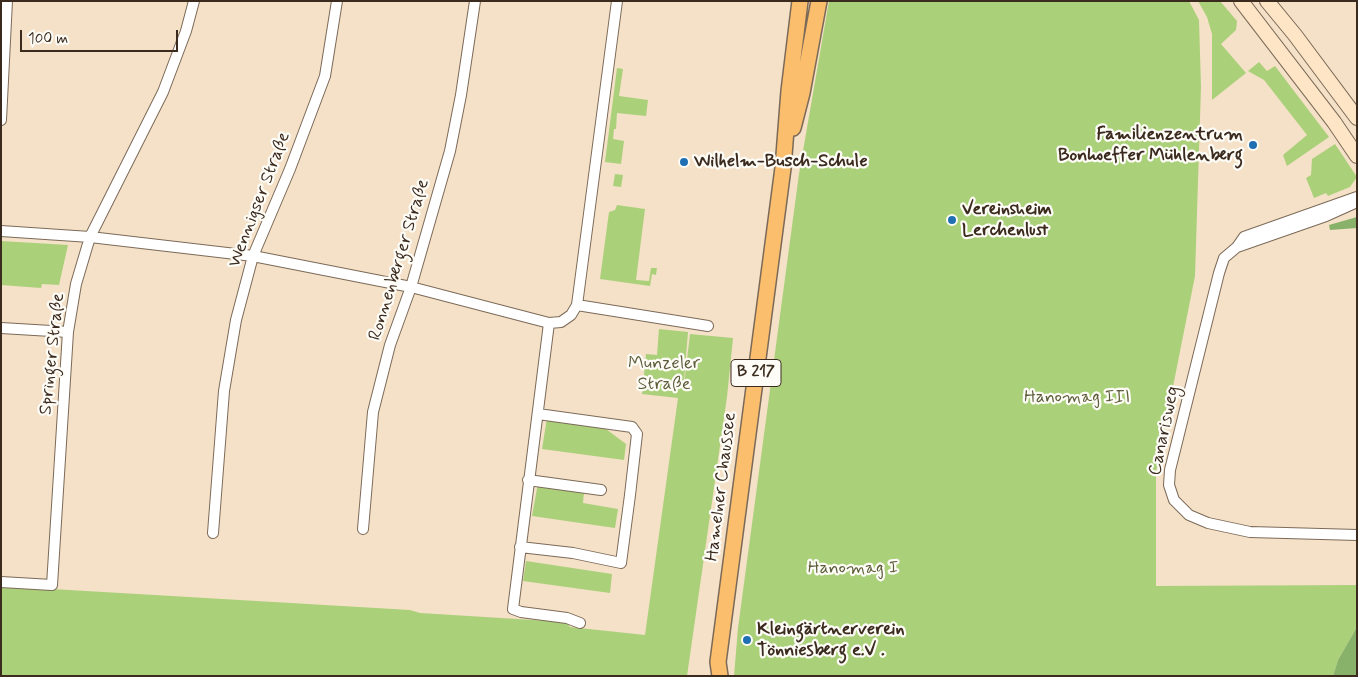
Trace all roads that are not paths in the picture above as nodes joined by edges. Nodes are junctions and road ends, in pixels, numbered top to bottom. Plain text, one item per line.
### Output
1 (7, 1) edge
2 (194, 1) edge
3 (337, 1) edge
4 (475, 1) edge
5 (617, 1) edge
6 (800, 1) edge
7 (819, 1) edge
8 (1241, 1) edge
9 (1267, 1) edge
10 (1357, 118) edge
11 (1, 120) edge
12 (1357, 156) edge
13 (783, 168) junction
14 (1357, 197) edge
15 (1357, 202) edge
16 (1, 231) edge
17 (90, 237) junction
18 (1237, 247) junction
19 (253, 256) junction
20 (411, 287) junction
21 (577, 305) junction
22 (549, 324) junction
23 (708, 326) dead end
24 (1, 328) edge
25 (68, 332) junction
26 (538, 414) junction
27 (528, 480) junction
28 (601, 490) dead end
29 (363, 529) dead end
30 (213, 532) dead end
31 (1357, 534) edge
32 (520, 547) junction
33 (1, 582) edge
34 (580, 622) dead end
35 (719, 669) edge
36 (711, 676) edge

1 - 11 street
2 - 17 street, Springer Straße
3 - 19 street, Wennigser Straße
4 - 20 street, Ronnenberger Straße
5 - 21 street
6 - 13 main road, Hamelner Chaussee / B 217
7 - 13 main road, Hamelner Chaussee / B 217
8 - 12 main road
9 - 10 main road
13 - 35 main road, Hamelner Chaussee / B 217
14 - 18 street, Canarisweg
15 - 18 street
16 - 17 street
17 - 19 street
17 - 25 street, Springer Straße
18 - 31 street, Canarisweg
19 - 20 street
19 - 30 street, Wennigser Straße
20 - 22 street
20 - 29 street, Ronnenberger Straße
21 - 22 street
21 - 23 street
22 - 26 street
24 - 25 street
25 - 33 street, Springer Straße
26 - 27 street
26 - 32 street
27 - 28 street
27 - 32 street
32 - 34 street
35 - 36 main road, Hamelner Chaussee / B 217

